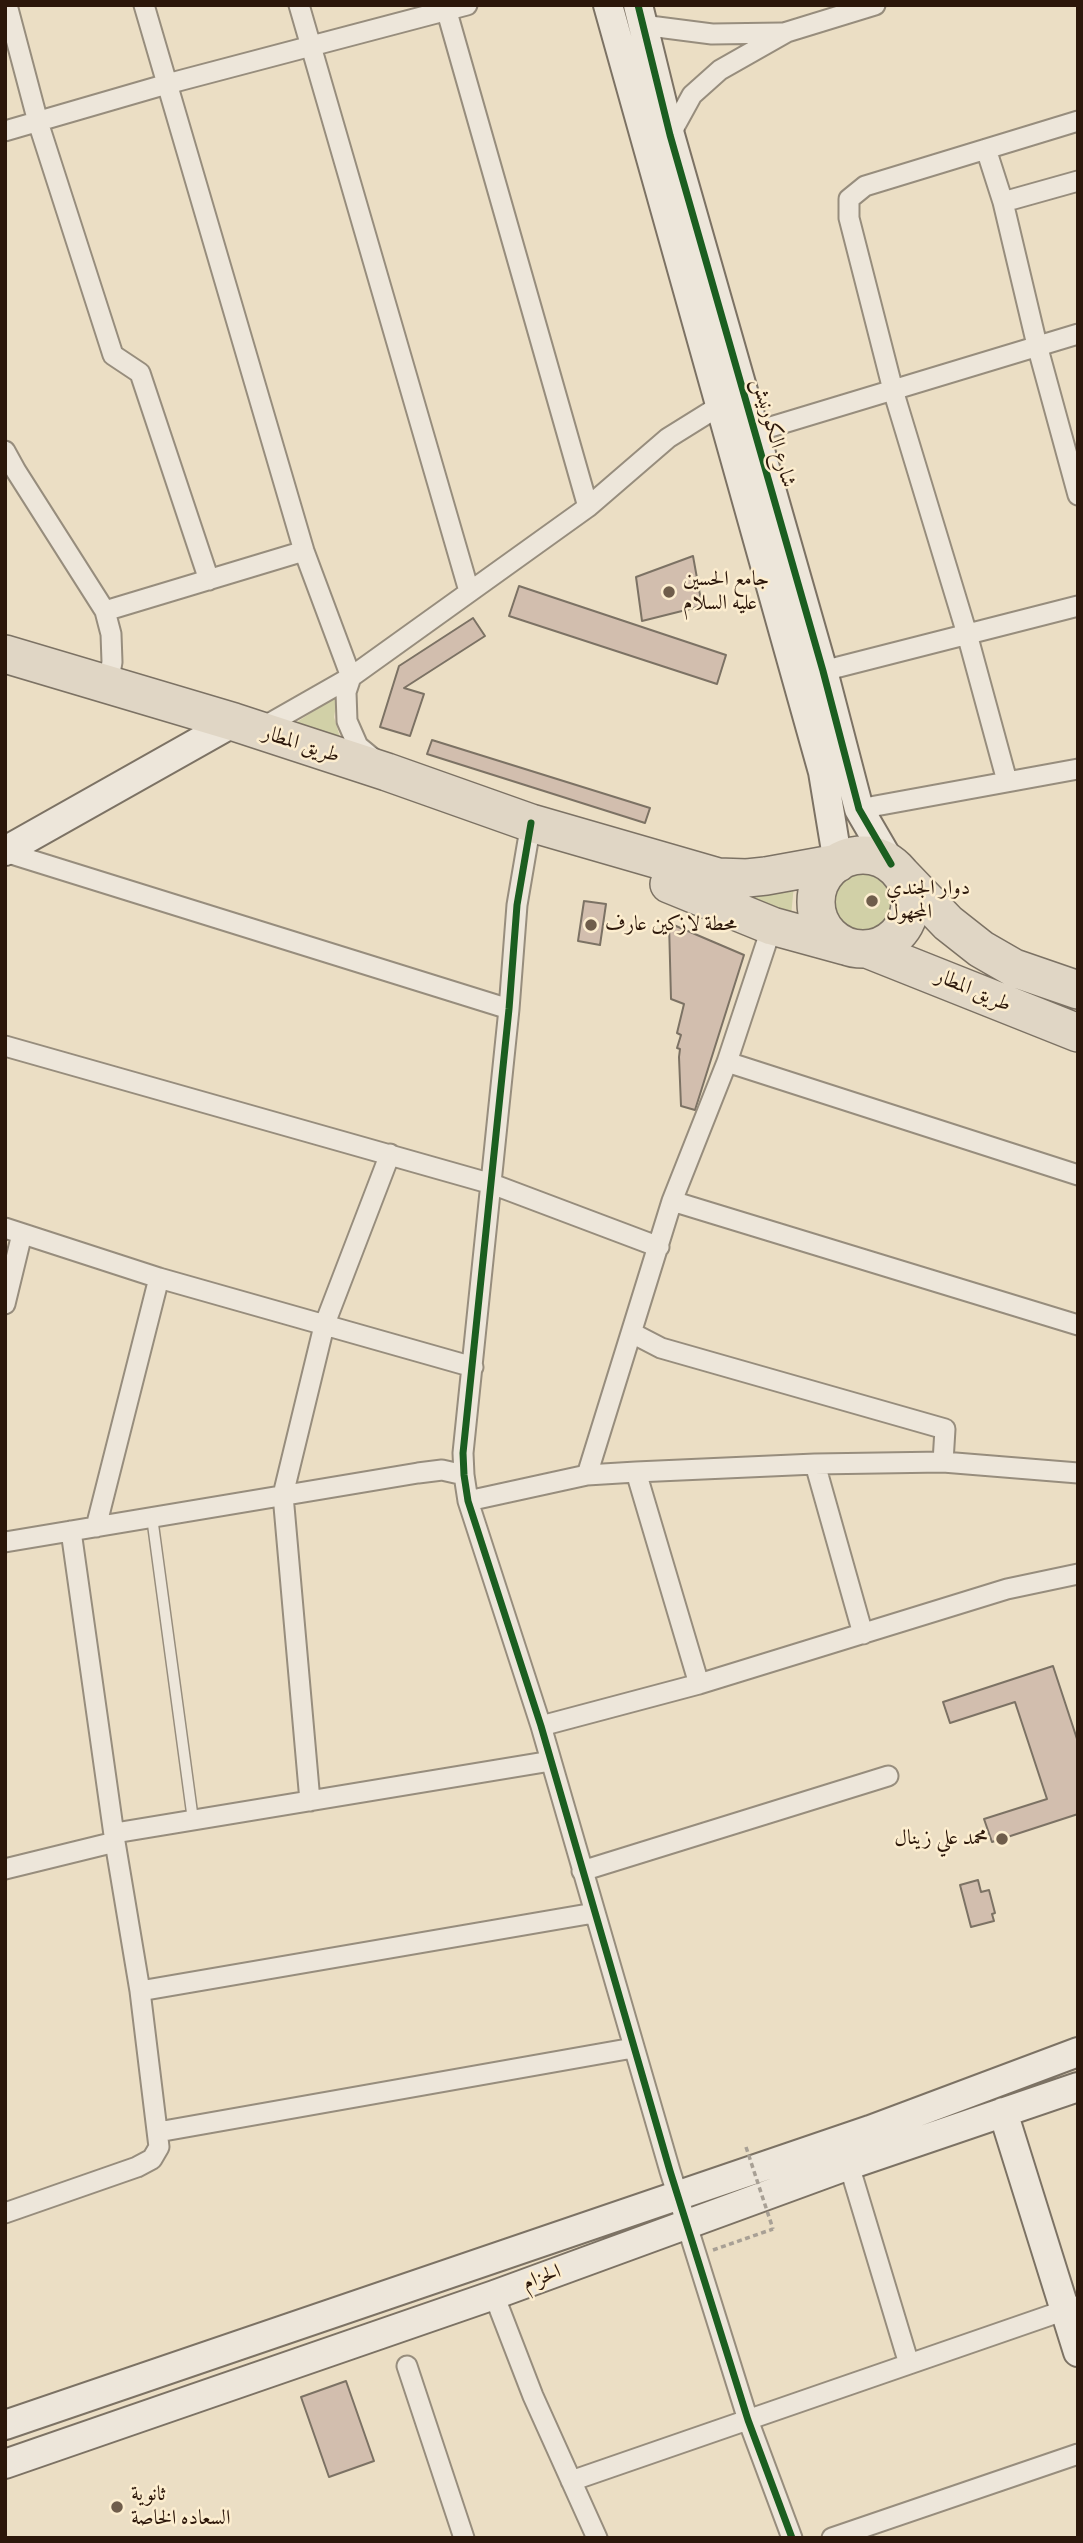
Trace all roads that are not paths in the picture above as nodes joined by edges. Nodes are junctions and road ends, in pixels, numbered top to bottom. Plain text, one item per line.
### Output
1 (7, 5) edge
2 (144, 5) edge
3 (299, 5) edge
4 (467, 5) edge
5 (608, 5) edge
6 (875, 5) edge
7 (446, 8) edge
8 (787, 33) junction
9 (641, 36) edge
10 (618, 38) junction
11 (310, 46) junction
12 (167, 84) junction
13 (646, 93) junction
14 (692, 95) junction
15 (1078, 121) edge
16 (38, 122) junction
17 (5, 131) edge
18 (670, 135) junction
19 (986, 149) junction
20 (1078, 181) edge
21 (1003, 202) junction
22 (1078, 334) edge
23 (1037, 345) junction
24 (893, 390) junction
25 (721, 405) junction
26 (754, 432) junction
27 (5, 451) edge
28 (10, 470) edge
29 (1078, 495) edge
30 (588, 507) junction
31 (304, 551) junction
32 (209, 580) junction
33 (469, 591) junction
34 (1078, 606) edge
35 (105, 611) junction
36 (967, 634) junction
37 (5, 654) edge
38 (823, 671) junction
39 (351, 677) junction
40 (108, 685) junction
41 (246, 727) junction
42 (1078, 769) edge
43 (387, 772) junction
44 (1006, 781) junction
45 (859, 809) junction
46 (531, 823) junction
47 (595, 842) junction
48 (5, 851) edge
49 (838, 863) junction
50 (894, 867) junction
51 (772, 926) junction
52 (860, 948) junction
53 (1078, 990) edge
54 (509, 1009) junction
55 (1078, 1033) edge
56 (5, 1046) edge
57 (727, 1062) junction
58 (390, 1154) junction
59 (1078, 1175) edge
60 (492, 1184) junction
61 (672, 1202) junction
62 (13, 1231) edge
63 (659, 1247) junction
64 (159, 1278) junction
65 (5, 1304) edge
66 (1078, 1325) edge
67 (324, 1326) junction
68 (632, 1333) junction
69 (473, 1367) junction
70 (943, 1462) junction
71 (815, 1464) junction
72 (636, 1472) junction
73 (1078, 1473) edge
74 (464, 1475) junction
75 (587, 1475) junction
76 (284, 1495) junction
77 (468, 1500) junction
78 (152, 1517) junction
79 (96, 1527) junction
80 (71, 1531) junction
81 (5, 1542) edge
82 (1078, 1574) edge
83 (863, 1634) junction
84 (699, 1684) junction
85 (541, 1726) junction
86 (551, 1761) junction
87 (888, 1776) dead end
88 (310, 1801) junction
89 (193, 1820) junction
90 (115, 1838) junction
91 (5, 1869) edge
92 (582, 1871) junction
93 (594, 1913) junction
94 (140, 1990) junction
95 (633, 2048) junction
96 (1078, 2052) edge
97 (1078, 2087) edge
98 (1003, 2112) junction
99 (158, 2132) junction
100 (849, 2165) junction
101 (678, 2196) junction
102 (5, 2213) edge
103 (687, 2226) junction
104 (494, 2295) junction
105 (1071, 2308) edge
106 (1078, 2353) edge
107 (908, 2364) junction
108 (407, 2366) dead end
109 (748, 2420) junction
110 (5, 2425) edge
111 (1078, 2454) edge
112 (5, 2464) edge
113 (571, 2481) junction
114 (464, 2538) edge
115 (597, 2538) edge
116 (792, 2538) edge
117 (832, 2538) edge

1 - 16 street
2 - 12 street
3 - 11 street
4 - 7 street
5 - 10 street, شارع الكورنيش
6 - 8 street
7 - 11 street
7 - 30 street
8 - 9 street
8 - 14 street
9 - 10 street
9 - 13 street, شارع الكورنيش
10 - 13 street, شارع الكورنيش
11 - 12 street
11 - 33 street
12 - 16 street
12 - 31 street
13 - 14 street
13 - 18 street, شارع الكورنيش
13 - 25 street, شارع الكورنيش
14 - 18 street
15 - 19 street
16 - 17 street
16 - 32 street
18 - 26 street, شارع الكورنيش
19 - 21 street
19 - 24 street
20 - 21 street
21 - 23 street
22 - 23 street
23 - 24 street
23 - 29 street
24 - 26 street
24 - 36 street
25 - 30 street
25 - 49 street, شارع الكورنيش
26 - 38 street, شارع الكورنيش
27 - 28 street
28 - 35 street
30 - 33 street
31 - 32 street
31 - 39 street
32 - 35 street
33 - 39 street
34 - 36 street
35 - 40 street
36 - 38 street
36 - 44 street
37 - 40 highway, طريق المطار
38 - 45 street, شارع الكورنيش
39 - 41 street
39 - 43 street
40 - 41 highway, طريق المطار
41 - 43 highway, طريق المطار
41 - 48 street
42 - 44 street
43 - 46 highway, طريق المطار
44 - 45 street
45 - 50 street, شارع الكورنيش
46 - 47 highway, طريق المطار
46 - 54 street
47 - 49 highway, طريق المطار
47 - 51 highway, طريق المطار
48 - 54 street
49 - 50 highway
49 - 52 highway
50 - 52 highway
50 - 53 highway
51 - 52 highway, طريق المطار
51 - 57 street
52 - 55 highway, طريق المطار
54 - 60 street
56 - 58 street
57 - 59 street
57 - 61 street
58 - 60 street
58 - 67 street
60 - 63 street
60 - 69 street
61 - 63 street
61 - 66 street
62 - 64 street
62 - 65 street
63 - 68 street
64 - 67 street
64 - 79 street
67 - 69 street
67 - 76 street
68 - 70 street
68 - 75 street
69 - 74 street
70 - 71 street
70 - 73 street
71 - 72 street
71 - 83 street
72 - 75 street
72 - 84 street
74 - 76 street
74 - 77 street
75 - 77 street
76 - 78 street
76 - 88 street
77 - 85 street
78 - 79 street
78 - 89 lane
79 - 80 street
80 - 81 street
80 - 90 street
82 - 83 street
83 - 84 street
84 - 85 street
85 - 86 street
86 - 88 street
86 - 92 street
87 - 92 street
88 - 89 street
89 - 90 street
90 - 91 street
90 - 94 street
92 - 93 street
93 - 94 street
93 - 95 street
94 - 99 street
95 - 99 street
95 - 101 street
96 - 101 street, الحزام
97 - 98 street, الحزام
98 - 100 street, الحزام
98 - 105 street
99 - 102 street
100 - 103 street, الحزام
100 - 107 street
101 - 103 street
101 - 110 street, الحزام
103 - 104 street, الحزام
103 - 109 street
104 - 112 street, الحزام
104 - 113 street
105 - 106 street
105 - 107 street
107 - 109 street
108 - 114 street
109 - 113 street
109 - 116 street
111 - 117 street
113 - 115 street

